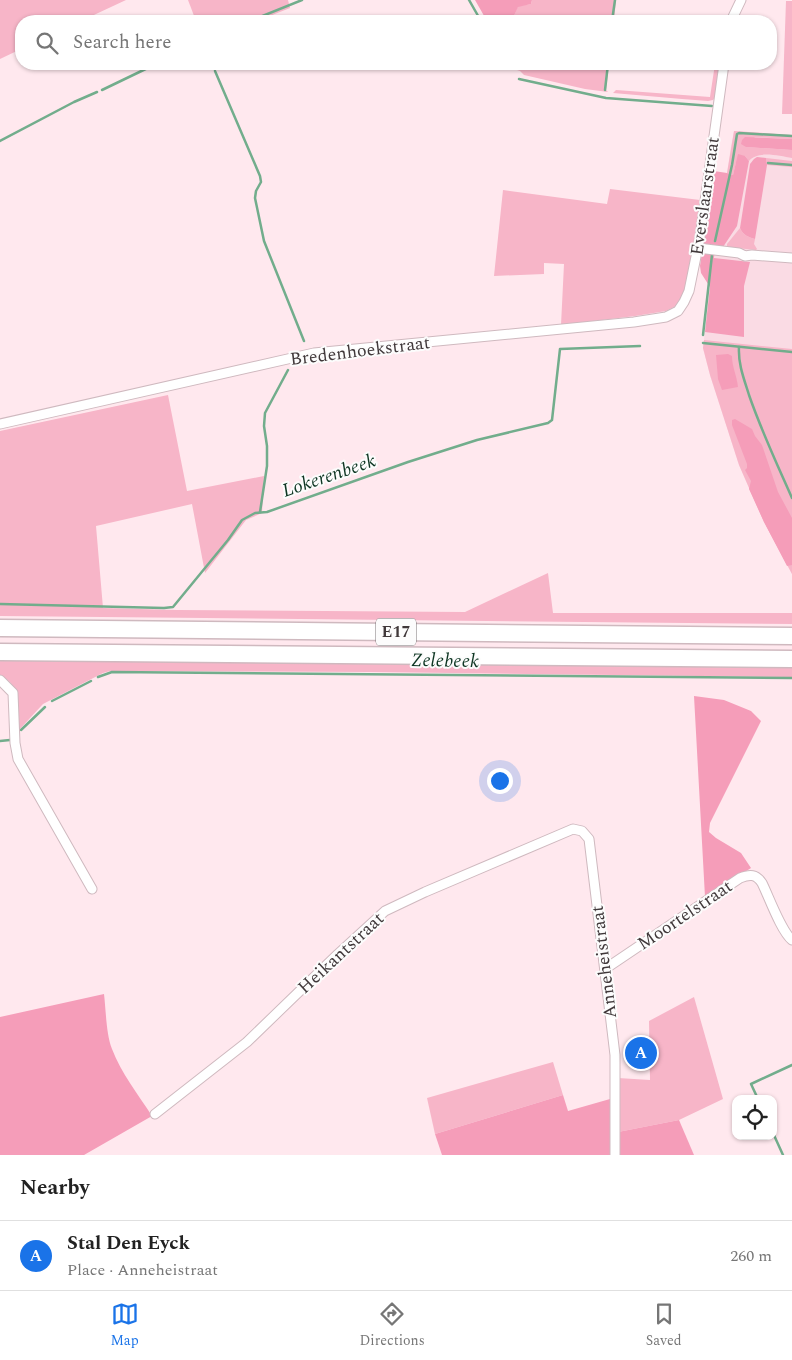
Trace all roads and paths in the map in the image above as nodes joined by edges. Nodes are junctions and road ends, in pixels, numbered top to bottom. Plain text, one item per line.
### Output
1 (741, 0) edge
2 (735, 15) edge
3 (723, 70) edge
4 (698, 248) junction
5 (792, 258) edge
6 (666, 318) joint
7 (0, 424) edge
8 (0, 628) edge
9 (792, 636) edge
10 (0, 652) edge
11 (792, 659) edge
12 (0, 680) edge
13 (582, 831) joint
14 (92, 889) dead end
15 (792, 940) edge
16 (605, 969) junction
17 (155, 1114) dead end
18 (615, 1155) edge

1 - 2 street
3 - 4 street, Everslaarstraat
4 - 5 street
4 - 6 street, Everslaarstraat
6 - 7 street, Bredenhoekstraat
8 - 9 highway, E17
10 - 11 highway, E17
12 - 14 street
13 - 16 street, Anneheistraat
13 - 17 street, Heikantstraat
15 - 16 street, Moortelstraat
16 - 18 street, Anneheistraat

